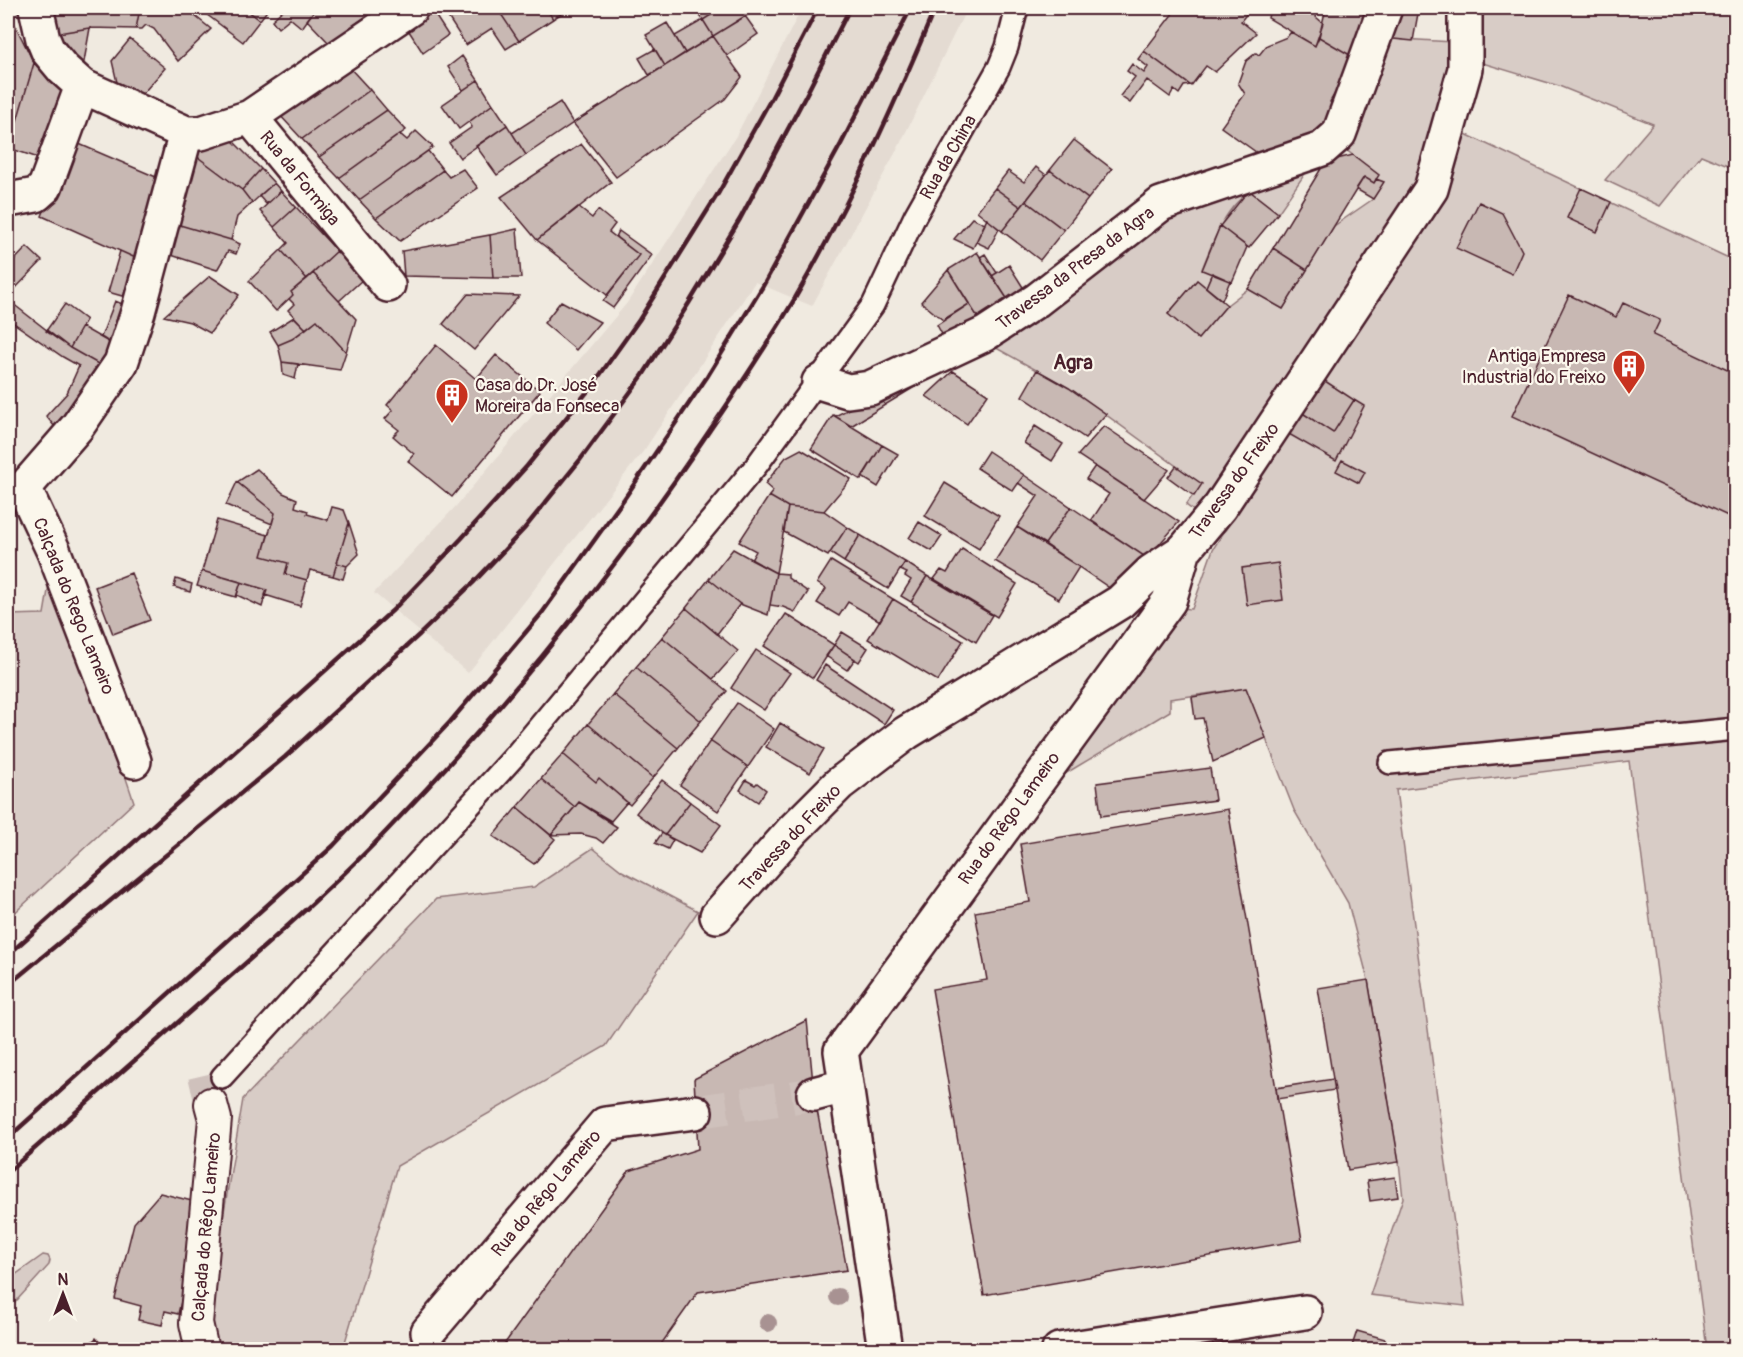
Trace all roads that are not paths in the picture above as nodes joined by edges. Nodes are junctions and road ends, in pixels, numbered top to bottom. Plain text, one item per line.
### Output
1 (36, 8) edge
2 (411, 8) edge
3 (1017, 8) edge
4 (1385, 8) edge
5 (1465, 8) edge
6 (82, 86) junction
7 (250, 117) junction
8 (186, 133) junction
9 (8, 200) edge
10 (388, 285) dead end
11 (819, 382) junction
12 (16, 494) edge
13 (1184, 550) junction
14 (1736, 729) edge
15 (134, 760) dead end
16 (1390, 764) dead end
17 (717, 916) dead end
18 (217, 1091) joint
19 (695, 1112) tunnel mouth
20 (1305, 1312) dead end
21 (428, 1332) dead end
22 (202, 1350) edge
23 (885, 1350) edge
24 (1059, 1350) edge

1 - 6 street
2 - 7 street
3 - 11 lane, Rua da China
4 - 11 street, Travessa da Presa da Agra
5 - 13 street, Travessa do Freixo
6 - 8 street
6 - 9 street
7 - 8 street, Rua da Formiga
7 - 10 street, Rua da Formiga
8 - 12 street, Calçada do Rego Lameiro
11 - 18 lane, Rua da China
12 - 15 street, Calçada do Rego Lameiro
13 - 17 street, Travessa do Freixo
13 - 23 street, Rua do Rêgo Lameiro
14 - 16 lane
18 - 22 street, Calçada do Rêgo Lameiro
19 - 21 street, Rua do Rêgo Lameiro
20 - 24 street

